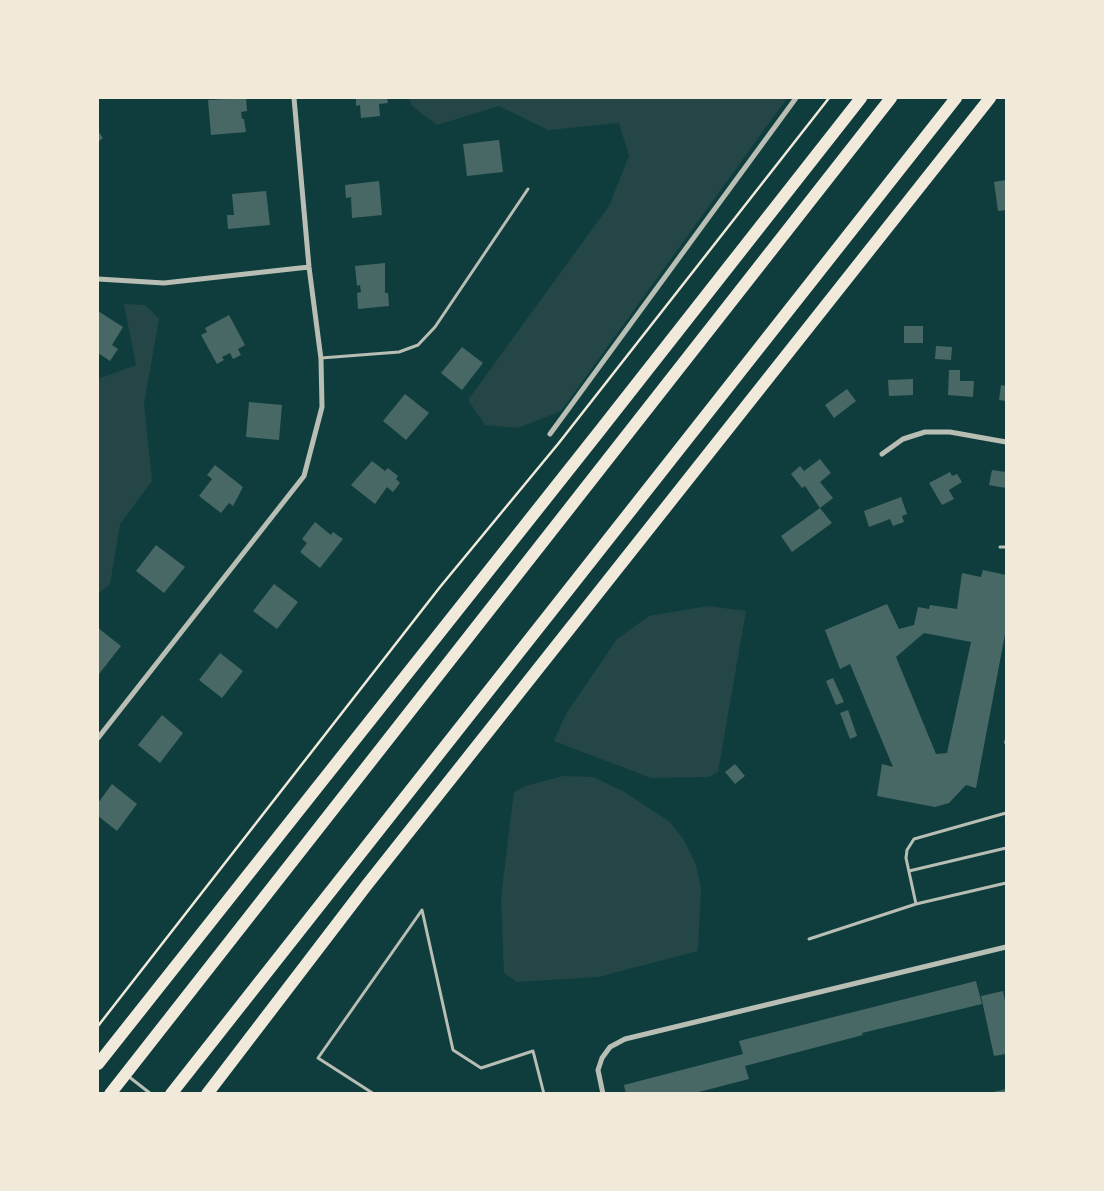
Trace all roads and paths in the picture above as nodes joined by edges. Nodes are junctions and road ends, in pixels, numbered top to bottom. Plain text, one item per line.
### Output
1 (294, 98) edge
2 (796, 98) edge
3 (829, 98) edge
4 (861, 98) edge
5 (891, 98) edge
6 (956, 98) edge
7 (990, 98) edge
8 (528, 189) dead end
9 (309, 267) junction
10 (98, 279) edge
11 (321, 358) junction
12 (550, 434) dead end
13 (1006, 442) edge
14 (882, 454) dead end
15 (1000, 547) dead end
16 (1006, 547) edge
17 (98, 738) edge
18 (1006, 813) edge
19 (1006, 848) edge
20 (909, 870) junction
21 (1006, 883) edge
22 (916, 904) junction
23 (809, 939) dead end
24 (1006, 947) edge
25 (98, 1026) edge
26 (98, 1064) edge
27 (126, 1074) junction
28 (110, 1094) edge
29 (151, 1094) edge
30 (171, 1094) edge
31 (206, 1094) edge
32 (374, 1094) edge
33 (544, 1094) edge
34 (603, 1094) edge

1 - 9 street
2 - 12 street
3 - 25 path
4 - 26 highway
5 - 27 highway
6 - 30 highway
7 - 31 highway
8 - 11 lane
9 - 10 street
9 - 11 street
11 - 17 street
13 - 14 street
15 - 16 lane
18 - 20 lane
19 - 20 lane
20 - 22 lane
21 - 22 lane
22 - 23 lane
24 - 34 street
27 - 28 highway
27 - 29 lane
32 - 33 lane

